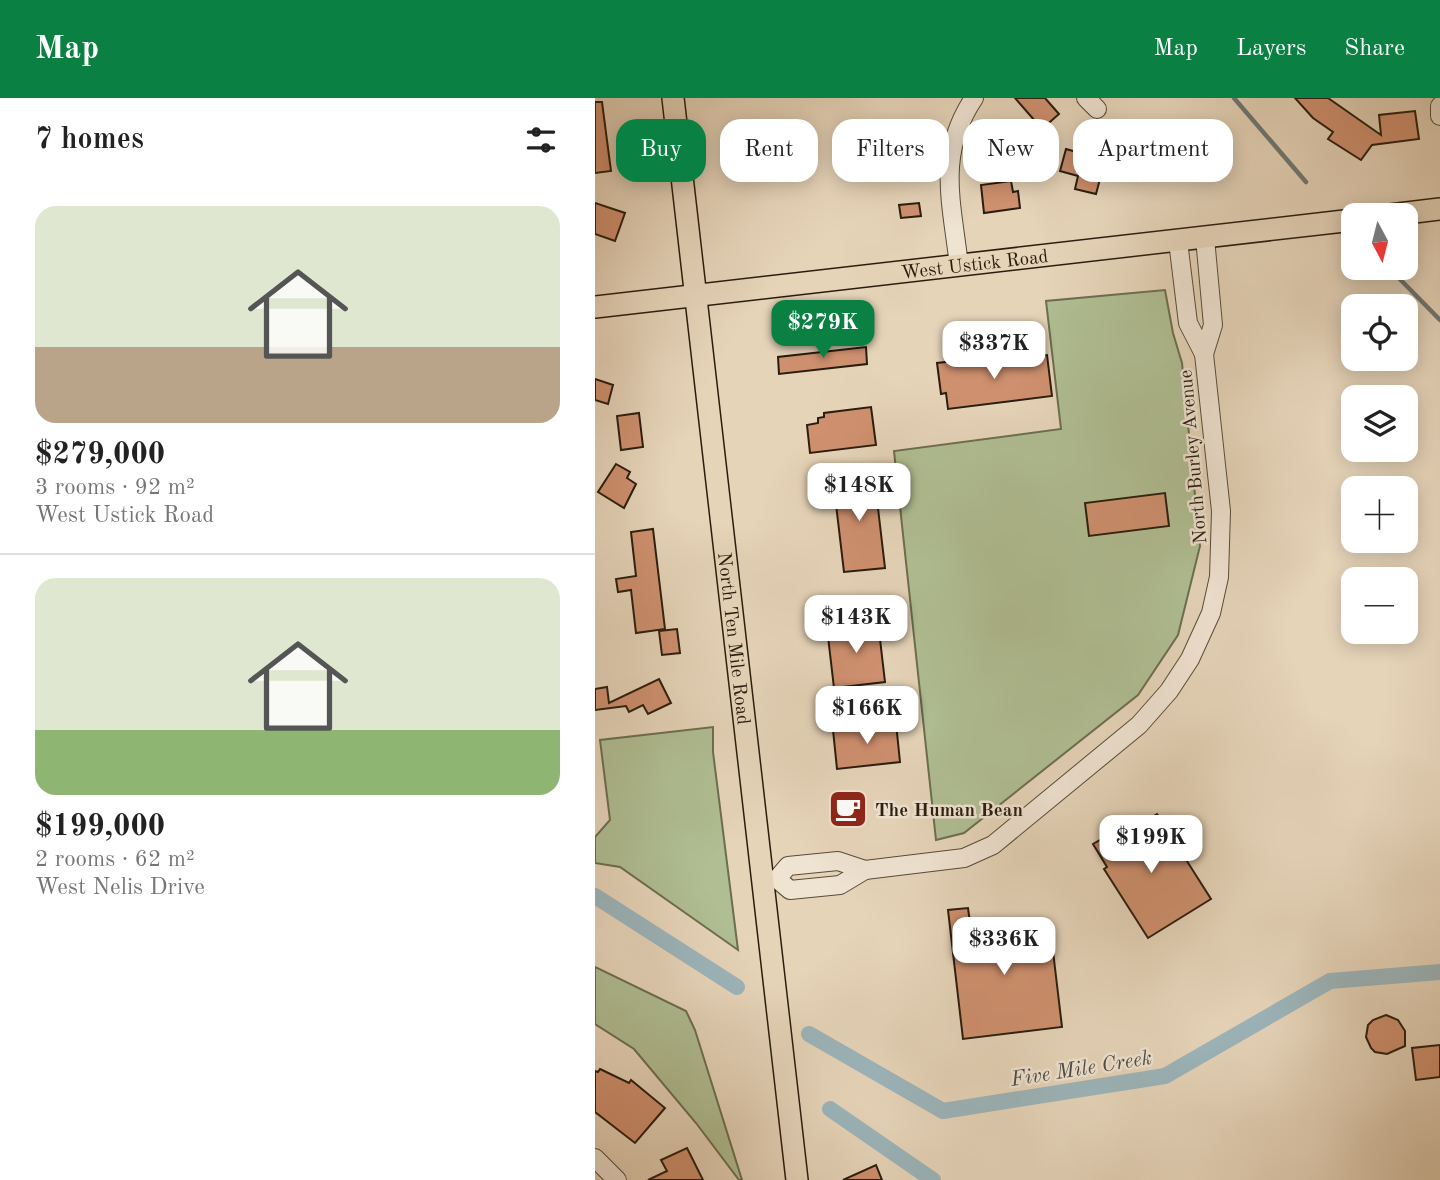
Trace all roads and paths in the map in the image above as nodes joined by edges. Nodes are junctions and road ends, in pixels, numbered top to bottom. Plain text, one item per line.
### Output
1 (673, 98) edge
2 (974, 98) edge
3 (1440, 106) edge
4 (1440, 116) edge
5 (1440, 209) edge
6 (1418, 212) edge
7 (1341, 221) edge
8 (1205, 238) junction
9 (1178, 241) junction
10 (959, 265) junction
11 (696, 296) junction
12 (595, 307) edge
13 (1204, 354) junction
14 (769, 880) junction
15 (595, 1158) edge
16 (616, 1179) edge
17 (797, 1180) edge

1 - 11 main road, North Ten Mile Road
2 - 10 street
3 - 4 street
5 - 6 main road
7 - 8 main road, West Ustick Road
8 - 9 main road, West Ustick Road
8 - 13 street, North Burley Avenue
9 - 10 main road, West Ustick Road
9 - 13 street, North Burley Avenue
10 - 11 main road, West Ustick Road
11 - 12 main road, West Ustick Road
11 - 14 main road, North Ten Mile Road
13 - 14 street, North Burley Avenue
14 - 17 main road, North Ten Mile Road
15 - 16 street

